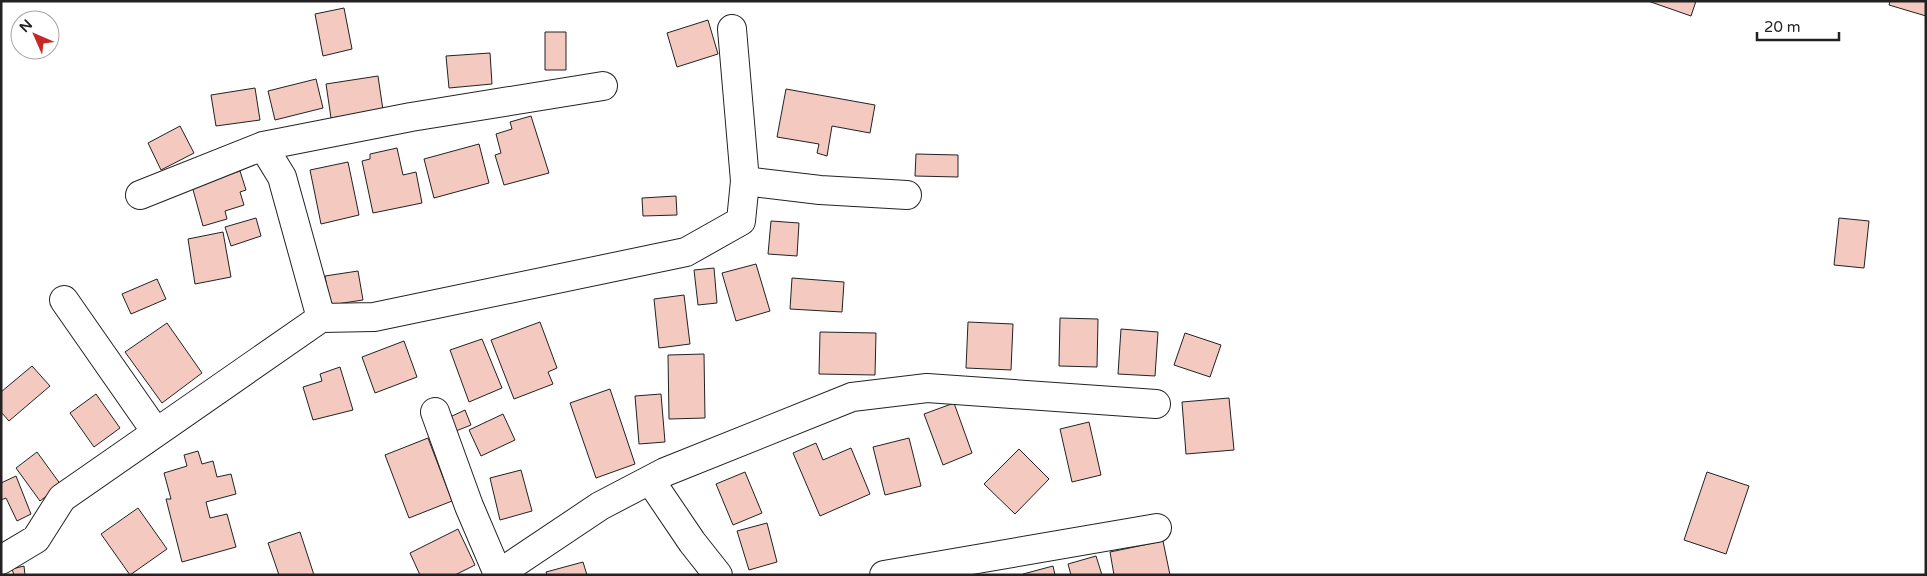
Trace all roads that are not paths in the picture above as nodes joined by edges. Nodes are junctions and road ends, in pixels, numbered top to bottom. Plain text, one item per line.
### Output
1 (732, 29) dead end
2 (603, 86) dead end
3 (263, 146) junction
4 (745, 181) junction
5 (140, 195) dead end
6 (907, 195) dead end
7 (64, 300) dead end
8 (320, 318) junction
9 (1156, 404) dead end
10 (435, 412) dead end
11 (156, 432) junction
12 (650, 480) junction
13 (1157, 528) dead end
14 (1, 560) edge
15 (498, 574) edge
16 (718, 575) edge
17 (884, 575) edge

1 - 4 street
2 - 3 street
3 - 5 street
3 - 8 street
4 - 6 street
4 - 8 street
7 - 11 street
8 - 11 street
9 - 12 street
10 - 15 street
11 - 14 street
12 - 15 street
12 - 16 street
13 - 17 street

